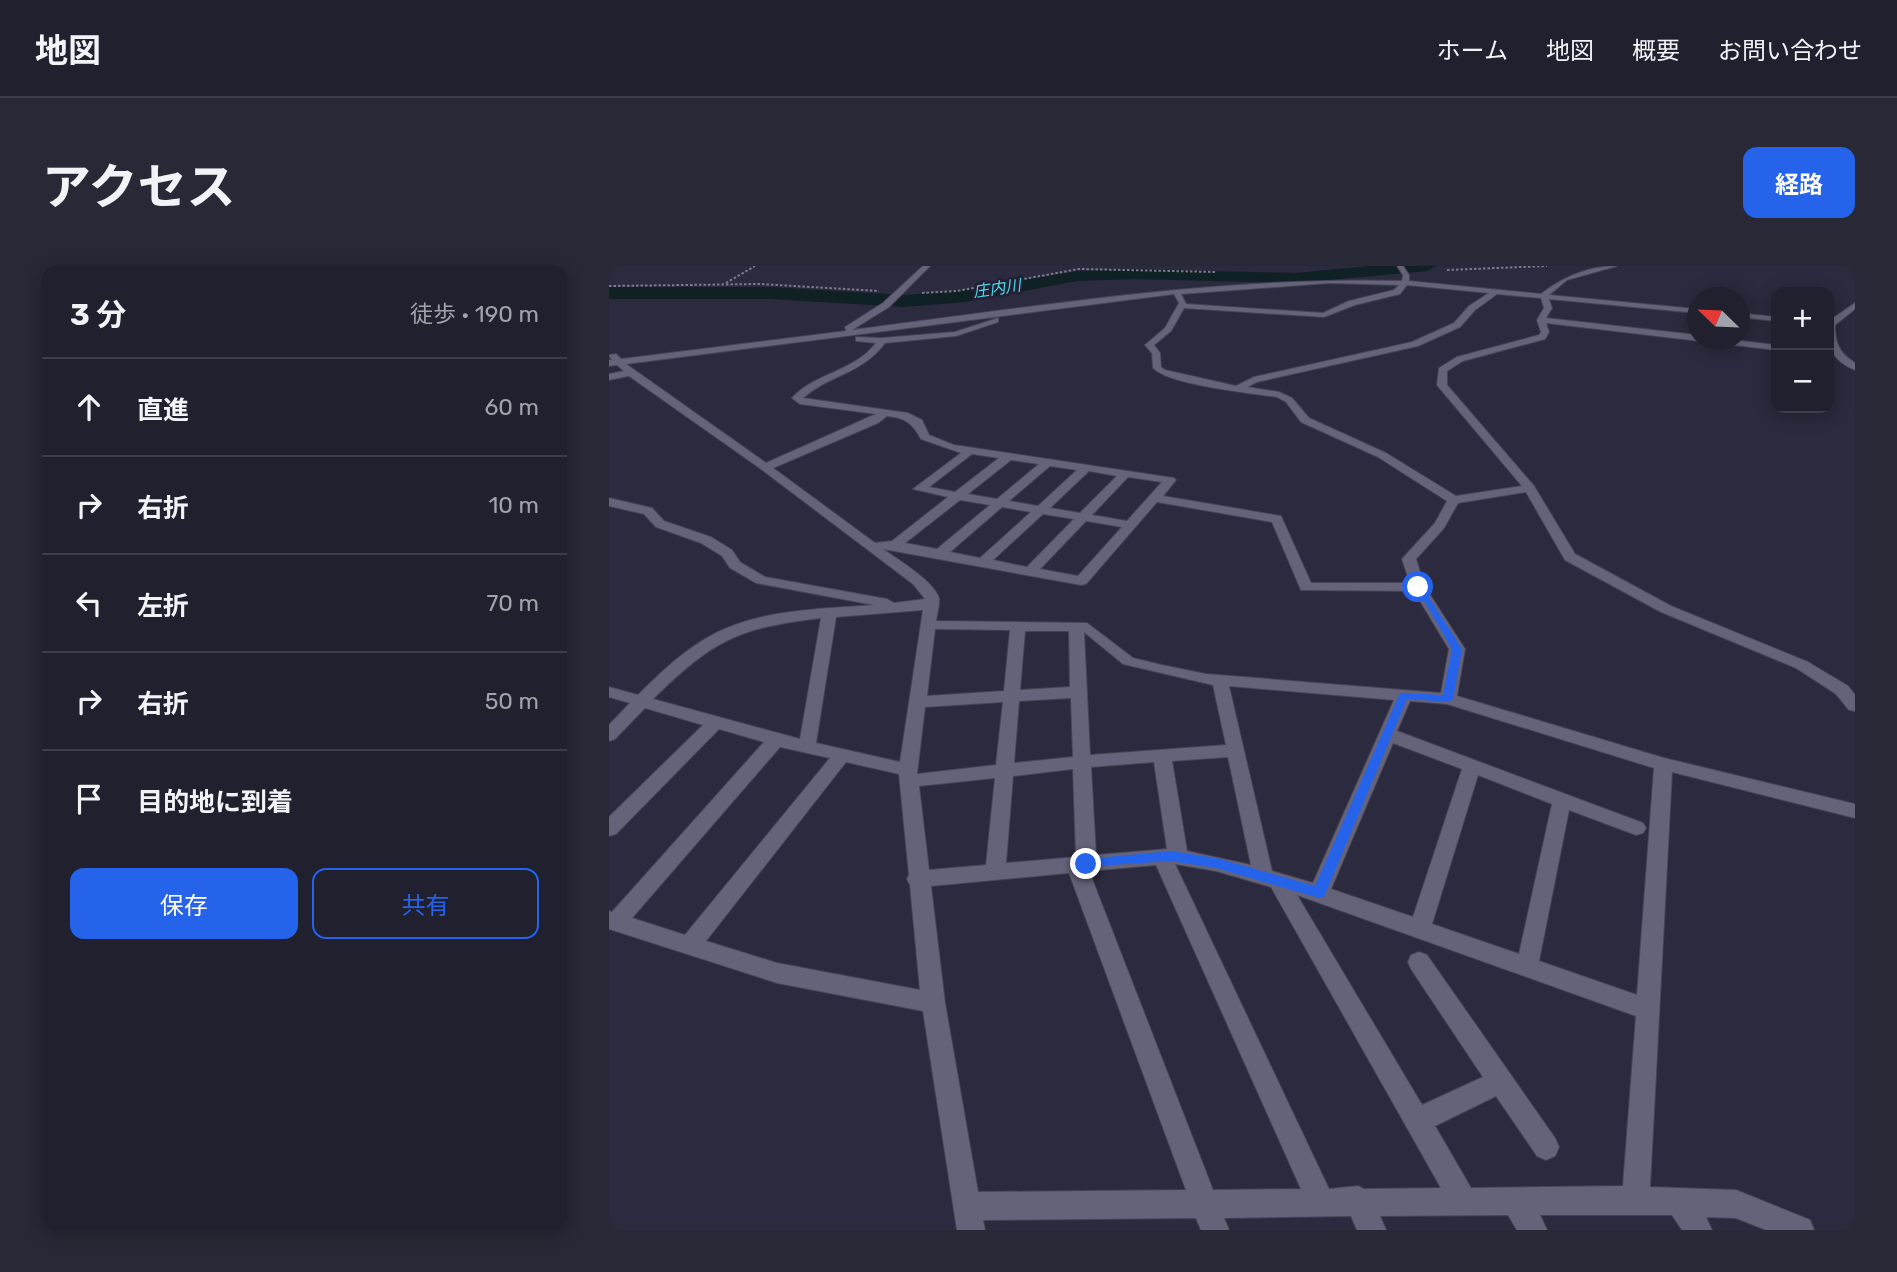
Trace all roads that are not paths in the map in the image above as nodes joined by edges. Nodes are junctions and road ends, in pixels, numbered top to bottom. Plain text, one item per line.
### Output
1 (927, 266) edge
2 (1400, 266) edge
3 (1614, 266) edge
4 (1405, 279) junction
5 (1606, 289) dead end
6 (1497, 291) junction
7 (1176, 292) junction
8 (1544, 295) junction
9 (1603, 301) junction
10 (1855, 305) edge
11 (1182, 306) junction
12 (1687, 310) edge
13 (1017, 311) junction
14 (1750, 316) edge
15 (1771, 318) edge
16 (1541, 320) junction
17 (1834, 322) edge
18 (843, 332) junction
19 (795, 337) junction
20 (882, 341) junction
21 (1771, 346) edge
22 (1834, 355) edge
23 (615, 365) edge
24 (1855, 367) edge
25 (1239, 388) junction
26 (887, 411) junction
27 (971, 450) junction
28 (1009, 456) junction
29 (1048, 462) junction
30 (765, 467) junction
31 (1086, 468) junction
32 (1125, 474) junction
33 (1530, 488) junction
34 (957, 495) junction
35 (1155, 498) junction
36 (1454, 500) junction
37 (609, 502) edge
38 (998, 503) junction
39 (1040, 510) junction
40 (1082, 517) junction
41 (1130, 526) junction
42 (894, 545) junction
43 (872, 547) junction
44 (939, 554) junction
45 (983, 562) junction
46 (1030, 571) junction
47 (1418, 587) junction
48 (932, 605) junction
49 (911, 607) junction
50 (829, 615) junction
51 (930, 625) junction
52 (1018, 626) junction
53 (1076, 627) junction
54 (1220, 680) junction
55 (609, 692) edge
56 (1078, 692) junction
57 (1012, 696) junction
58 (1404, 696) junction
59 (1448, 699) junction
60 (918, 702) junction
61 (639, 703) junction
62 (1855, 706) edge
63 (715, 723) junction
64 (609, 734) edge
65 (1387, 734) junction
66 (776, 740) junction
67 (807, 747) junction
68 (1236, 750) junction
69 (842, 755) junction
70 (1162, 756) junction
71 (1081, 762) junction
72 (1663, 764) junction
73 (1472, 766) junction
74 (1004, 772) junction
75 (908, 776) junction
76 (1562, 800) junction
77 (1855, 811) edge
78 (1636, 828) dead end
79 (609, 829) edge
80 (1170, 857) junction
81 (1081, 864) junction
82 (995, 872) junction
83 (917, 879) junction
84 (1270, 879) junction
85 (1319, 893) junction
86 (613, 921) edge
87 (1420, 929) junction
88 (690, 945) junction
89 (1419, 962) dead end
90 (1527, 967) junction
91 (933, 1003) junction
92 (1646, 1009) junction
93 (1501, 1081) junction
94 (1417, 1121) junction
95 (1546, 1147) dead end
96 (1358, 1200) junction
97 (1463, 1200) junction
98 (1515, 1200) junction
99 (1636, 1200) junction
100 (1321, 1201) junction
101 (1205, 1202) junction
102 (1680, 1202) junction
103 (969, 1218) edge
104 (1215, 1230) edge
105 (1371, 1230) edge
106 (1533, 1230) edge
107 (1698, 1230) edge
108 (1800, 1230) edge

1 - 18 street
2 - 4 street
3 - 8 street
4 - 6 street
4 - 7 street
4 - 11 street
5 - 9 street
6 - 8 street
6 - 25 street
7 - 11 street
7 - 13 street
8 - 9 street
8 - 16 street
9 - 12 street
10 - 17 street
11 - 25 street
13 - 18 street
13 - 20 street
14 - 15 street
16 - 21 street
16 - 33 street
18 - 19 street
19 - 20 street
19 - 23 street
20 - 26 street
22 - 24 street
23 - 30 street
25 - 36 street
26 - 27 street
26 - 30 street
27 - 28 street
27 - 34 street
28 - 29 street
28 - 34 street
29 - 31 street
29 - 38 street
30 - 43 street
31 - 32 street
31 - 39 street
32 - 35 street
32 - 40 street
33 - 36 street
33 - 62 street
34 - 38 street
34 - 42 street
35 - 41 street
35 - 47 street
36 - 47 street
37 - 49 street
38 - 39 street
38 - 44 street
39 - 40 street
39 - 45 street
40 - 41 street
40 - 46 street
41 - 46 street
42 - 43 street
42 - 44 street
43 - 48 street
44 - 45 street
45 - 46 street
47 - 59 street
48 - 49 street
48 - 51 street
49 - 50 street
50 - 61 street
50 - 67 street
51 - 52 street
51 - 60 street
52 - 53 street
52 - 57 street
53 - 54 street
53 - 56 street
54 - 58 street
54 - 68 street
55 - 61 street
56 - 57 street
56 - 71 street
57 - 60 street
57 - 74 street
58 - 59 street
58 - 65 street
59 - 72 street
60 - 75 street
61 - 63 street
61 - 64 street
63 - 66 street
63 - 79 street
65 - 73 street
65 - 85 street
66 - 67 street
66 - 86 street
67 - 69 street
68 - 70 street
68 - 84 street
69 - 75 street
69 - 88 street
70 - 71 street
70 - 80 street
71 - 74 street
71 - 81 street
72 - 77 street
72 - 92 street
73 - 76 street
73 - 87 street
74 - 75 street
74 - 82 street
75 - 83 street
76 - 78 street
76 - 90 street
80 - 81 street
80 - 84 street
80 - 100 street
81 - 82 street
81 - 101 street
82 - 83 street
83 - 91 street
84 - 85 street
84 - 94 street
85 - 87 street
86 - 88 street
87 - 90 street
88 - 91 street
89 - 93 street
90 - 92 street
91 - 103 street
92 - 99 street
93 - 94 street
93 - 95 street
94 - 97 street
96 - 97 street
96 - 100 street
96 - 105 street
97 - 98 street
98 - 99 street
98 - 106 street
99 - 102 street
100 - 101 street
101 - 103 street
101 - 104 street
102 - 107 street
102 - 108 street

